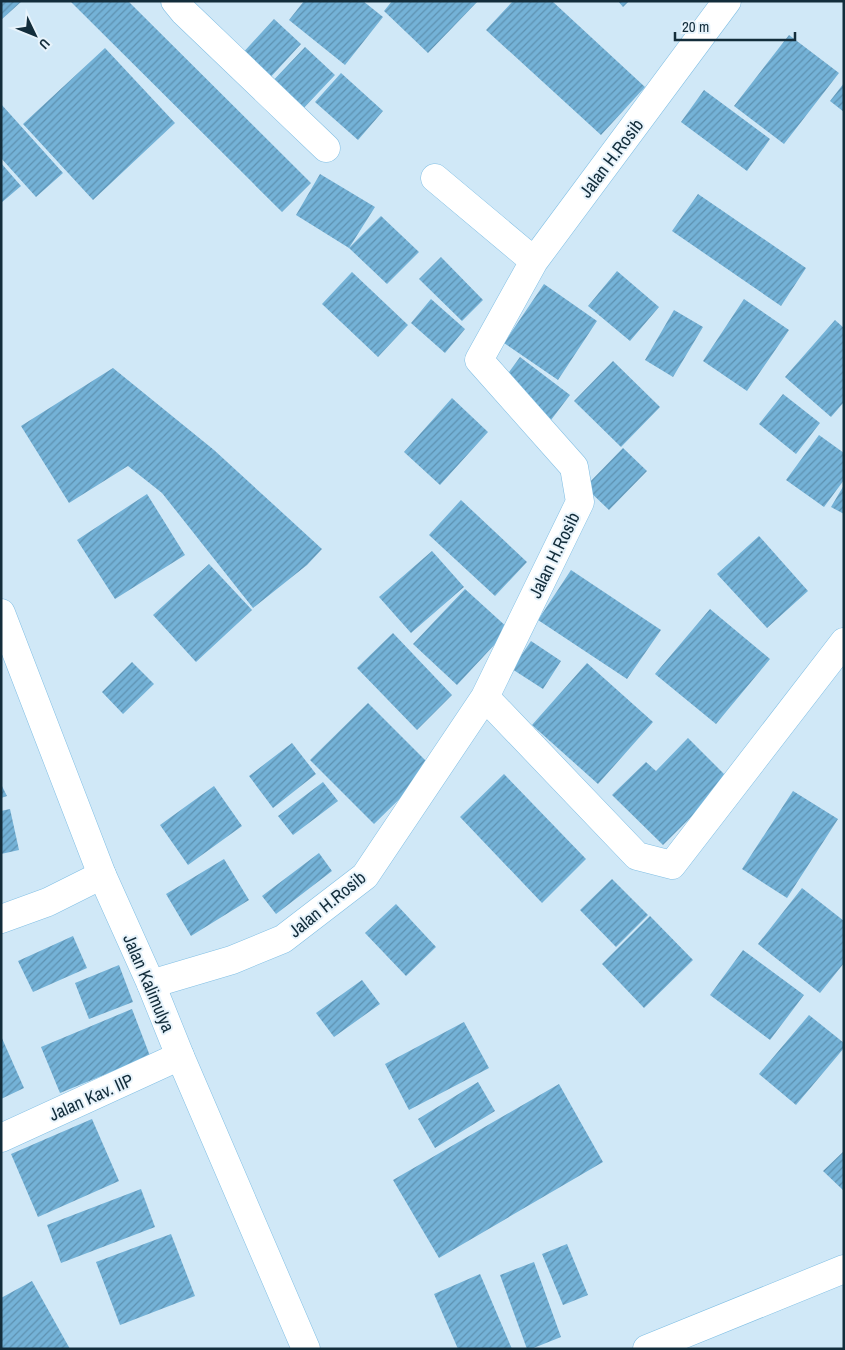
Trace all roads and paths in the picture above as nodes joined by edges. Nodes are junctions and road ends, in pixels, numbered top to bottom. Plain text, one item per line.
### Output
1 (175, 1) edge
2 (727, 1) edge
3 (326, 148) dead end
4 (434, 178) dead end
5 (534, 261) junction
6 (1, 613) edge
7 (844, 642) edge
8 (484, 697) junction
9 (102, 875) junction
10 (1, 919) edge
11 (152, 984) junction
12 (180, 1056) junction
13 (1, 1138) edge
14 (844, 1269) edge
15 (306, 1349) edge
16 (647, 1349) edge

1 - 3 street
2 - 5 street, Jalan H.Rosib
4 - 5 street
5 - 8 street, Jalan H.Rosib
6 - 9 street, Jalan Kalimulya
7 - 8 street
8 - 11 street, Jalan H.Rosib
9 - 10 street
9 - 11 street, Jalan Kalimulya
11 - 12 street, Jalan Kalimulya
12 - 13 street, Jalan Kav. IIP
12 - 15 street, Jalan Kalimulya
14 - 16 street

